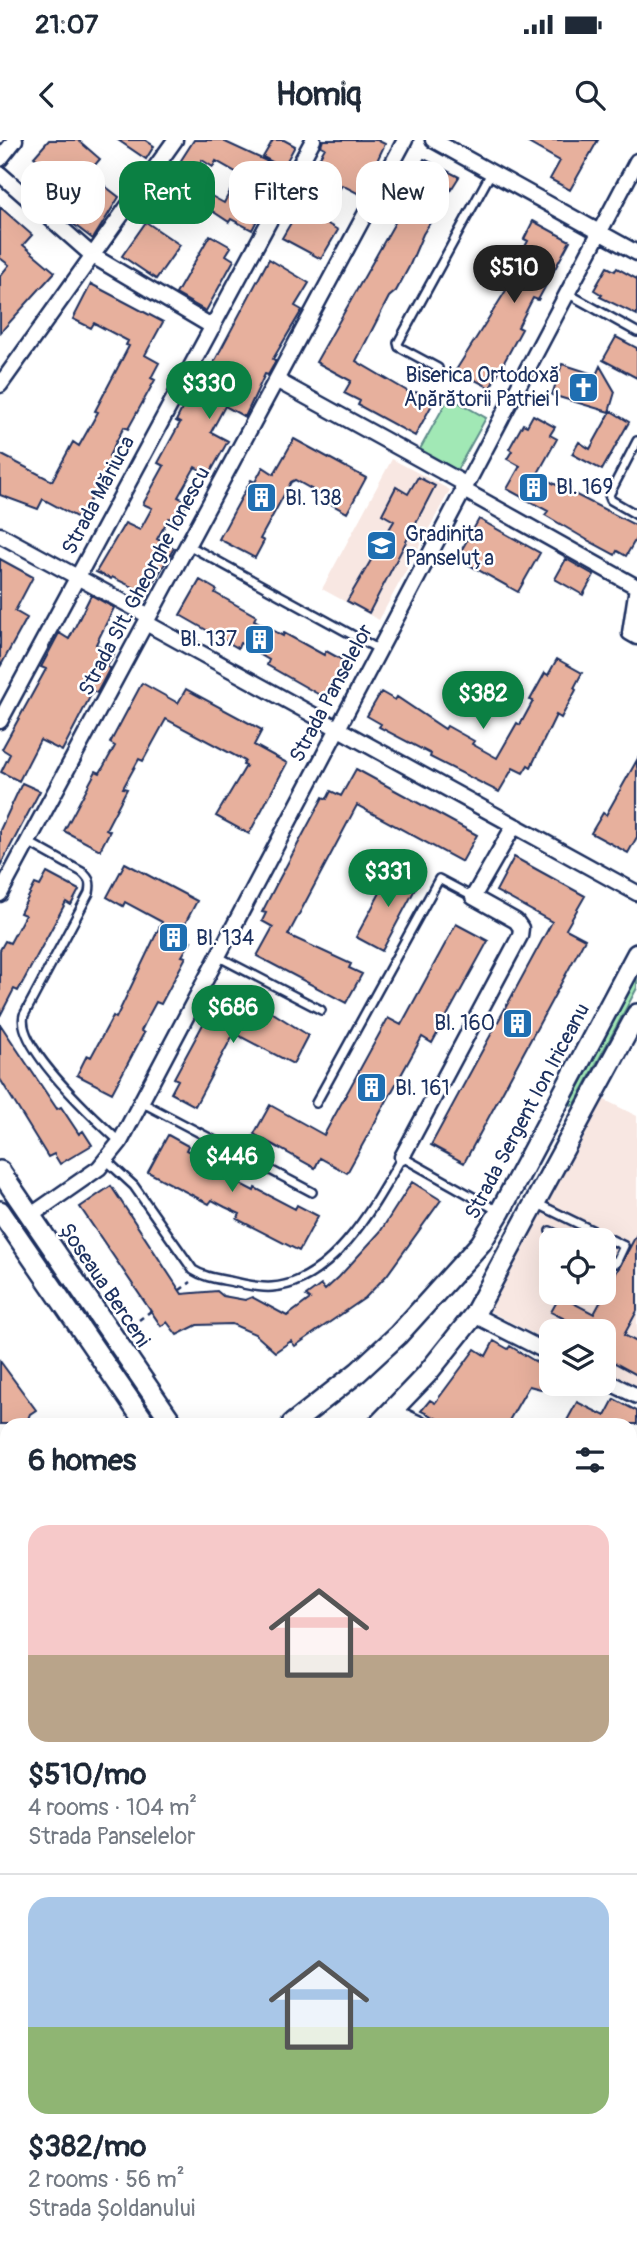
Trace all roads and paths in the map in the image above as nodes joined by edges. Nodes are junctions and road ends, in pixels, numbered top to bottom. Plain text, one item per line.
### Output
1 (15, 140) edge
2 (175, 140) edge
3 (313, 140) edge
4 (405, 140) edge
5 (433, 140) edge
6 (0, 159) edge
7 (637, 161) edge
8 (492, 172) junction
9 (0, 174) edge
10 (599, 232) junction
11 (637, 253) edge
12 (93, 256) junction
13 (566, 293) junction
14 (213, 327) junction
15 (637, 332) edge
16 (5, 367) edge
17 (439, 368) dead end
18 (276, 380) junction
19 (0, 385) edge
20 (637, 441) edge
21 (464, 487) junction
22 (637, 515) edge
23 (0, 535) edge
24 (188, 544) junction
25 (78, 577) junction
26 (637, 586) edge
27 (148, 619) junction
28 (637, 637) edge
29 (378, 649) junction
30 (0, 721) edge
31 (336, 728) junction
32 (518, 827) junction
33 (28, 842) junction
34 (637, 893) edge
35 (0, 894) edge
36 (473, 897) junction
37 (637, 954) edge
38 (217, 956) junction
39 (321, 1010) dead end
40 (636, 1017) edge
41 (630, 1044) edge
42 (141, 1102) junction
43 (316, 1103) dead end
44 (120, 1142) junction
45 (402, 1157) junction
46 (107, 1161) junction
47 (0, 1171) edge
48 (312, 1192) dead end
49 (536, 1203) junction
50 (0, 1211) edge
51 (500, 1212) junction
52 (30, 1216) junction
53 (12, 1228) junction
54 (587, 1228) edge
55 (616, 1242) edge
56 (616, 1264) edge
57 (151, 1311) dead end
58 (474, 1315) junction
59 (139, 1320) dead end
60 (539, 1348) edge
61 (116, 1382) junction
62 (616, 1386) edge
63 (637, 1396) edge
64 (226, 1415) dead end
65 (130, 1418) edge
66 (142, 1418) edge
67 (169, 1418) edge
68 (225, 1418) edge
69 (298, 1418) edge
70 (385, 1418) edge

1 - 6 street
2 - 12 street
3 - 14 street, Strada Măriuca
4 - 18 street, Strada Slt. Gheorghe Ionescu
5 - 8 street
7 - 10 street, Strada Panselelor
8 - 10 street
8 - 17 lane
9 - 12 street
10 - 11 street
10 - 13 street, Strada Panselelor
12 - 14 street
12 - 16 street
13 - 15 lane
13 - 21 street, Strada Panselelor
14 - 25 street, Strada Măriuca
16 - 19 street
18 - 21 street
18 - 24 street, Strada Slt. Gheorghe Ionescu
20 - 22 lane
21 - 26 street
21 - 29 street, Strada Panselelor
23 - 25 street
24 - 27 street, Strada Slt. Gheorghe Ionescu
24 - 29 lane
25 - 27 street
25 - 30 street, Strada Măriuca
26 - 28 street
27 - 31 street
27 - 33 street, Strada Slt. Gheorghe Ionescu
29 - 31 street, Strada Panselelor
31 - 32 street
31 - 38 street, Strada Panselelor
32 - 34 street
32 - 36 street
33 - 35 street, Strada Slt. Gheorghe Ionescu
33 - 44 lane
36 - 43 lane
36 - 45 street
37 - 51 main road, Strada Sergent Ion Iriceanu
38 - 39 lane
38 - 42 street, Strada Panselelor
40 - 41 main road
41 - 49 main road
42 - 44 street, Strada Panselelor
42 - 48 lane
44 - 46 street, Strada Panselelor
45 - 46 lane
45 - 51 lane
46 - 52 street, Strada Panselelor
47 - 52 main road, Șoseaua Berceni
49 - 54 lane
49 - 58 main road
50 - 53 main road
51 - 69 main road, Strada Sergent Ion Iriceanu
52 - 53 main road
52 - 67 main road, Șoseaua Berceni
53 - 61 main road
55 - 56 lane
57 - 59 path
58 - 60 street
58 - 70 main road
61 - 65 main road
61 - 66 main road
62 - 63 street
64 - 68 path

